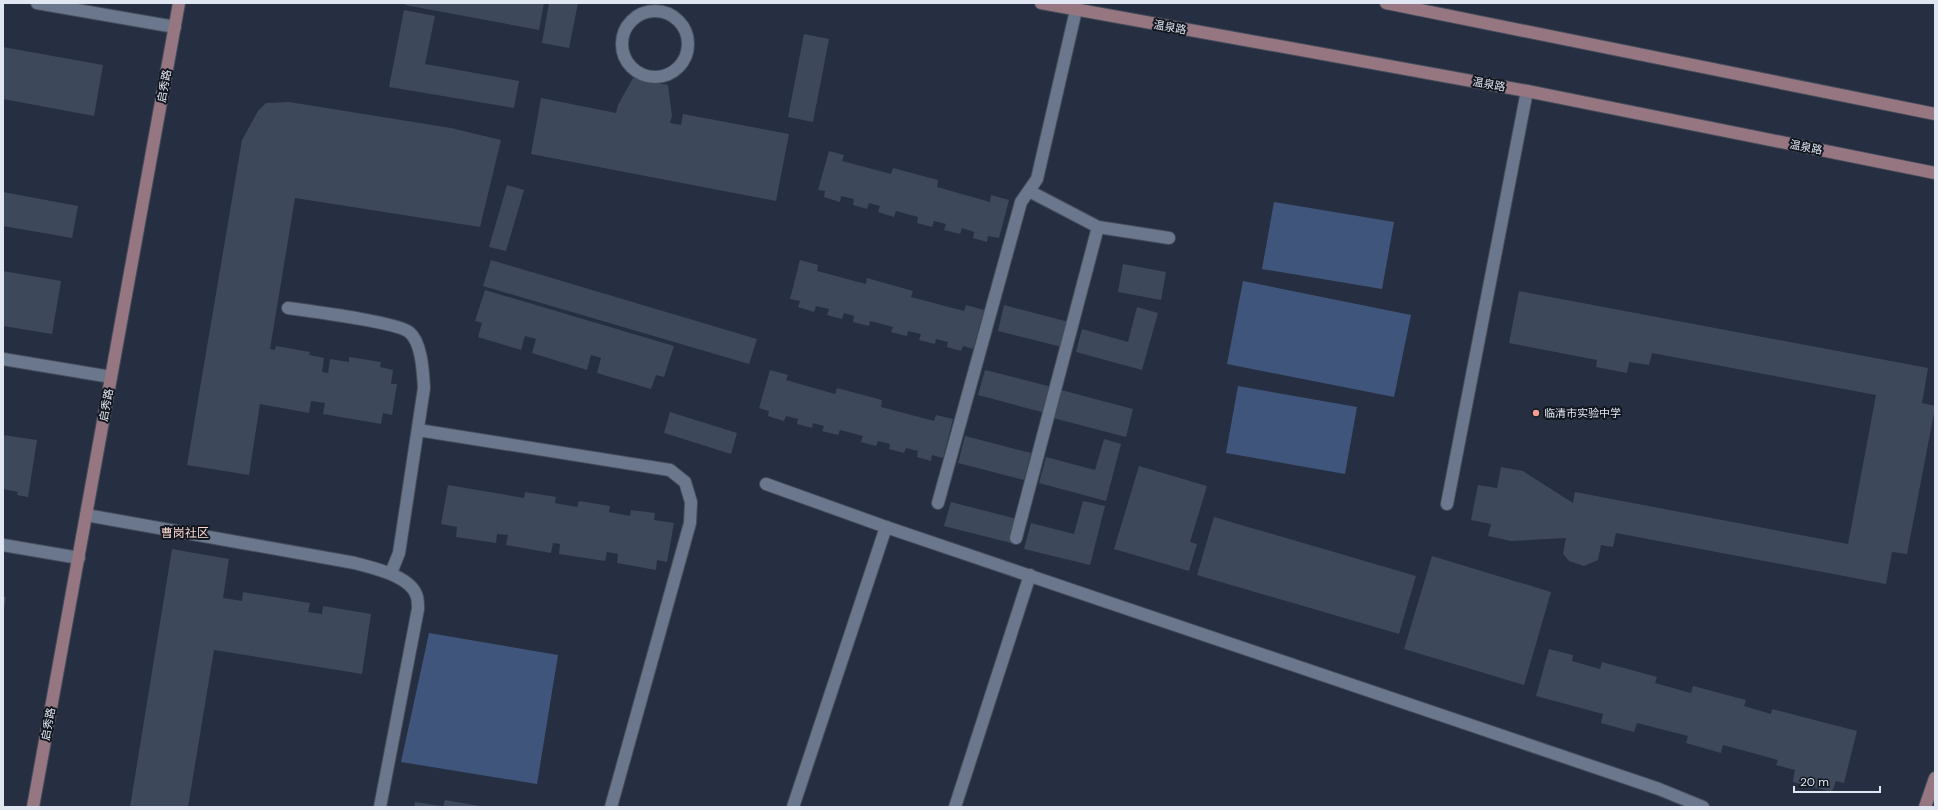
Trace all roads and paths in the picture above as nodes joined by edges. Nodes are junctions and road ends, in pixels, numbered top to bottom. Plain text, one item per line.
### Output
1 (37, 3) edge
2 (179, 3) edge
3 (1041, 3) edge
4 (1386, 3) edge
5 (664, 7) edge
6 (1076, 10) junction
7 (175, 27) junction
8 (1527, 91) junction
9 (1935, 114) edge
10 (1935, 173) edge
11 (1029, 191) junction
12 (1098, 226) junction
13 (1169, 238) dead end
14 (288, 308) dead end
15 (3, 359) edge
16 (111, 377) junction
17 (418, 430) junction
18 (766, 484) dead end
19 (938, 503) dead end
20 (1447, 504) dead end
21 (86, 515) junction
22 (886, 527) junction
23 (1016, 538) dead end
24 (3, 545) edge
25 (78, 558) junction
26 (391, 573) junction
27 (1030, 575) junction
28 (1935, 778) edge
29 (33, 807) edge
30 (380, 807) edge
31 (611, 807) edge
32 (793, 807) edge
33 (955, 807) edge
34 (1703, 807) edge
35 (1925, 807) edge

1 - 7 lane
2 - 7 main road, 启秀路
3 - 6 main road, 温泉路
4 - 9 main road
5 - 5 lane
6 - 8 main road, 温泉路
6 - 11 lane
7 - 16 main road, 启秀路
8 - 10 main road, 温泉路
8 - 20 lane
11 - 12 lane
11 - 19 lane
12 - 13 lane
12 - 23 lane
14 - 17 lane
15 - 16 lane
16 - 21 main road, 启秀路
17 - 26 lane
17 - 31 lane
18 - 22 lane
21 - 25 main road, 启秀路
21 - 26 lane
22 - 27 lane
22 - 32 lane
24 - 25 lane
25 - 29 main road, 启秀路
26 - 30 lane
27 - 33 lane
27 - 34 lane
28 - 35 main road

